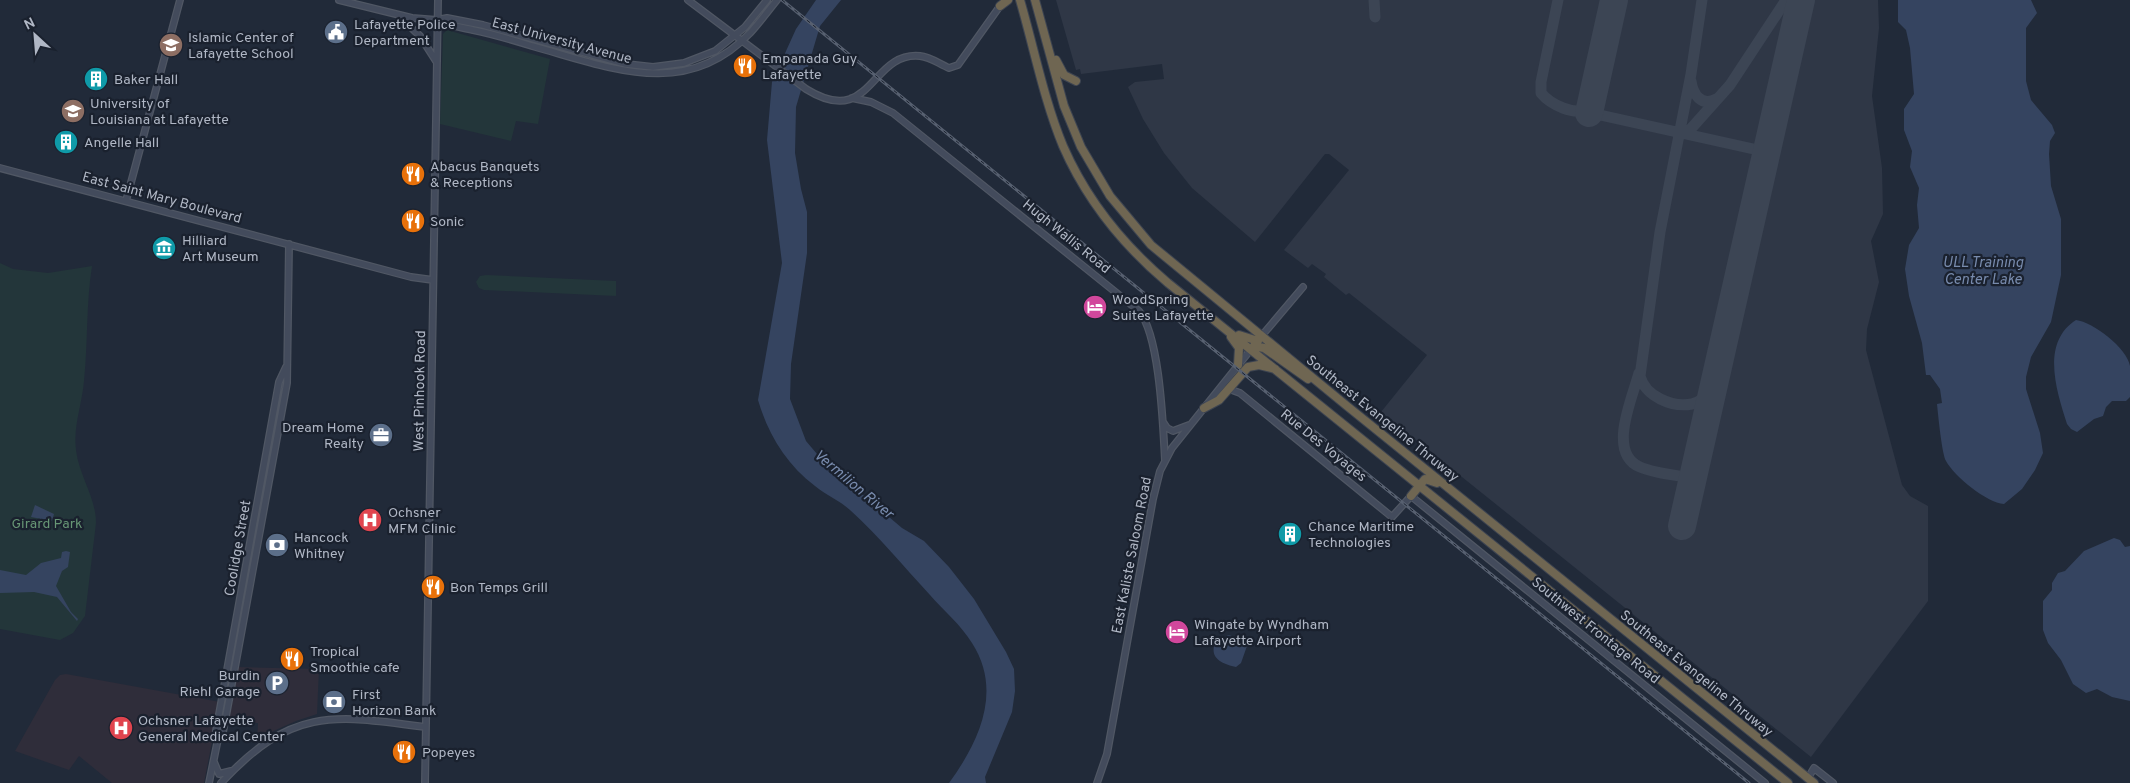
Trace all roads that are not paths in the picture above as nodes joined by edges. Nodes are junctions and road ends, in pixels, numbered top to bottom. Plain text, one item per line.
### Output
1 (180, 0) edge
2 (339, 0) edge
3 (438, 0) edge
4 (688, 0) edge
5 (767, 0) edge
6 (776, 0) edge
7 (1015, 0) edge
8 (1035, 0) edge
9 (1004, 2) edge
10 (1021, 3) edge
11 (398, 15) junction
12 (437, 20) junction
13 (736, 36) junction
14 (526, 37) junction
15 (1045, 37) junction
16 (741, 40) junction
17 (524, 44) junction
18 (436, 61) junction
19 (643, 66) junction
20 (1054, 70) junction
21 (1041, 71) junction
22 (643, 74) junction
23 (1058, 85) junction
24 (868, 88) junction
25 (852, 98) junction
26 (873, 102) junction
27 (0, 168) edge
28 (126, 201) junction
29 (288, 244) junction
30 (433, 280) junction
31 (1303, 287) dead end
32 (1210, 316) junction
33 (1256, 343) junction
34 (1238, 365) junction
35 (1277, 369) junction
36 (1235, 382) junction
37 (1229, 389) junction
38 (1240, 393) junction
39 (1333, 395) junction
40 (1204, 408) junction
41 (1163, 421) junction
42 (1191, 424) junction
43 (1165, 461) junction
44 (1419, 485) junction
45 (1446, 486) junction
46 (1411, 496) junction
47 (1433, 496) junction
48 (425, 727) junction
49 (214, 760) junction
50 (1772, 770) junction
51 (233, 771) junction
52 (1809, 781) edge
53 (209, 783) edge
54 (222, 783) edge
55 (425, 783) edge
56 (1097, 783) edge
57 (1765, 783) edge
58 (1788, 783) edge
59 (1792, 783) edge
60 (1833, 783) edge

1 - 28 main road
2 - 11 main road, East University Avenue
3 - 12 main road, West Pinhook Road
4 - 13 main road, Hugh Wallis Road
5 - 13 main road, East University Avenue
6 - 16 main road, East University Avenue
7 - 10 highway
8 - 15 highway, Southeast Evangeline Thruway
9 - 24 main road
10 - 21 highway
11 - 12 main road, East University Avenue
11 - 18 main road
12 - 14 main road, East University Avenue
12 - 17 main road, East University Avenue
12 - 18 main road, West Pinhook Road
13 - 16 main road, Hugh Wallis Road
13 - 19 main road, East University Avenue
14 - 17 main road
14 - 19 main road, East University Avenue
15 - 20 highway, Southeast Evangeline Thruway
15 - 23 highway
16 - 22 main road, East University Avenue
16 - 25 main road, Hugh Wallis Road
17 - 22 main road, East University Avenue
18 - 30 main road, West Pinhook Road
19 - 22 main road
20 - 21 highway
20 - 23 highway, Southeast Evangeline Thruway
21 - 23 highway
21 - 32 highway
23 - 33 highway, Southeast Evangeline Thruway
24 - 25 main road
24 - 26 main road
25 - 26 main road, Hugh Wallis Road
26 - 41 main road, Hugh Wallis Road
27 - 28 main road, East Saint Mary Boulevard
28 - 29 main road, East Saint Mary Boulevard
29 - 30 main road, East Saint Mary Boulevard
29 - 49 main road, Coolidge Street
30 - 48 main road, West Pinhook Road
31 - 33 main road, East Kaliste Saloom Road
32 - 33 highway
32 - 34 highway
33 - 34 main road, East Kaliste Saloom Road
33 - 35 highway
33 - 39 highway, Southeast Evangeline Thruway
33 - 39 highway
34 - 40 main road, East Kaliste Saloom Road
35 - 36 highway
35 - 44 highway
36 - 37 highway
36 - 38 main road
37 - 38 main road
37 - 40 highway
38 - 46 main road, Rue Des Voyages
39 - 45 highway, Southeast Evangeline Thruway
40 - 42 main road, East Kaliste Saloom Road
41 - 42 main road
41 - 43 main road, Hugh Wallis Road
42 - 43 main road, East Kaliste Saloom Road
43 - 56 main road, East Kaliste Saloom Road
44 - 45 highway
44 - 46 highway
44 - 47 highway
45 - 52 highway, Southeast Evangeline Thruway
46 - 47 highway
46 - 57 main road, Southwest Frontage Road
47 - 50 highway
48 - 51 main road
48 - 55 main road, West Pinhook Road
49 - 51 main road
49 - 53 main road, Coolidge Street
50 - 58 highway
50 - 59 highway
51 - 54 main road
52 - 60 main road

